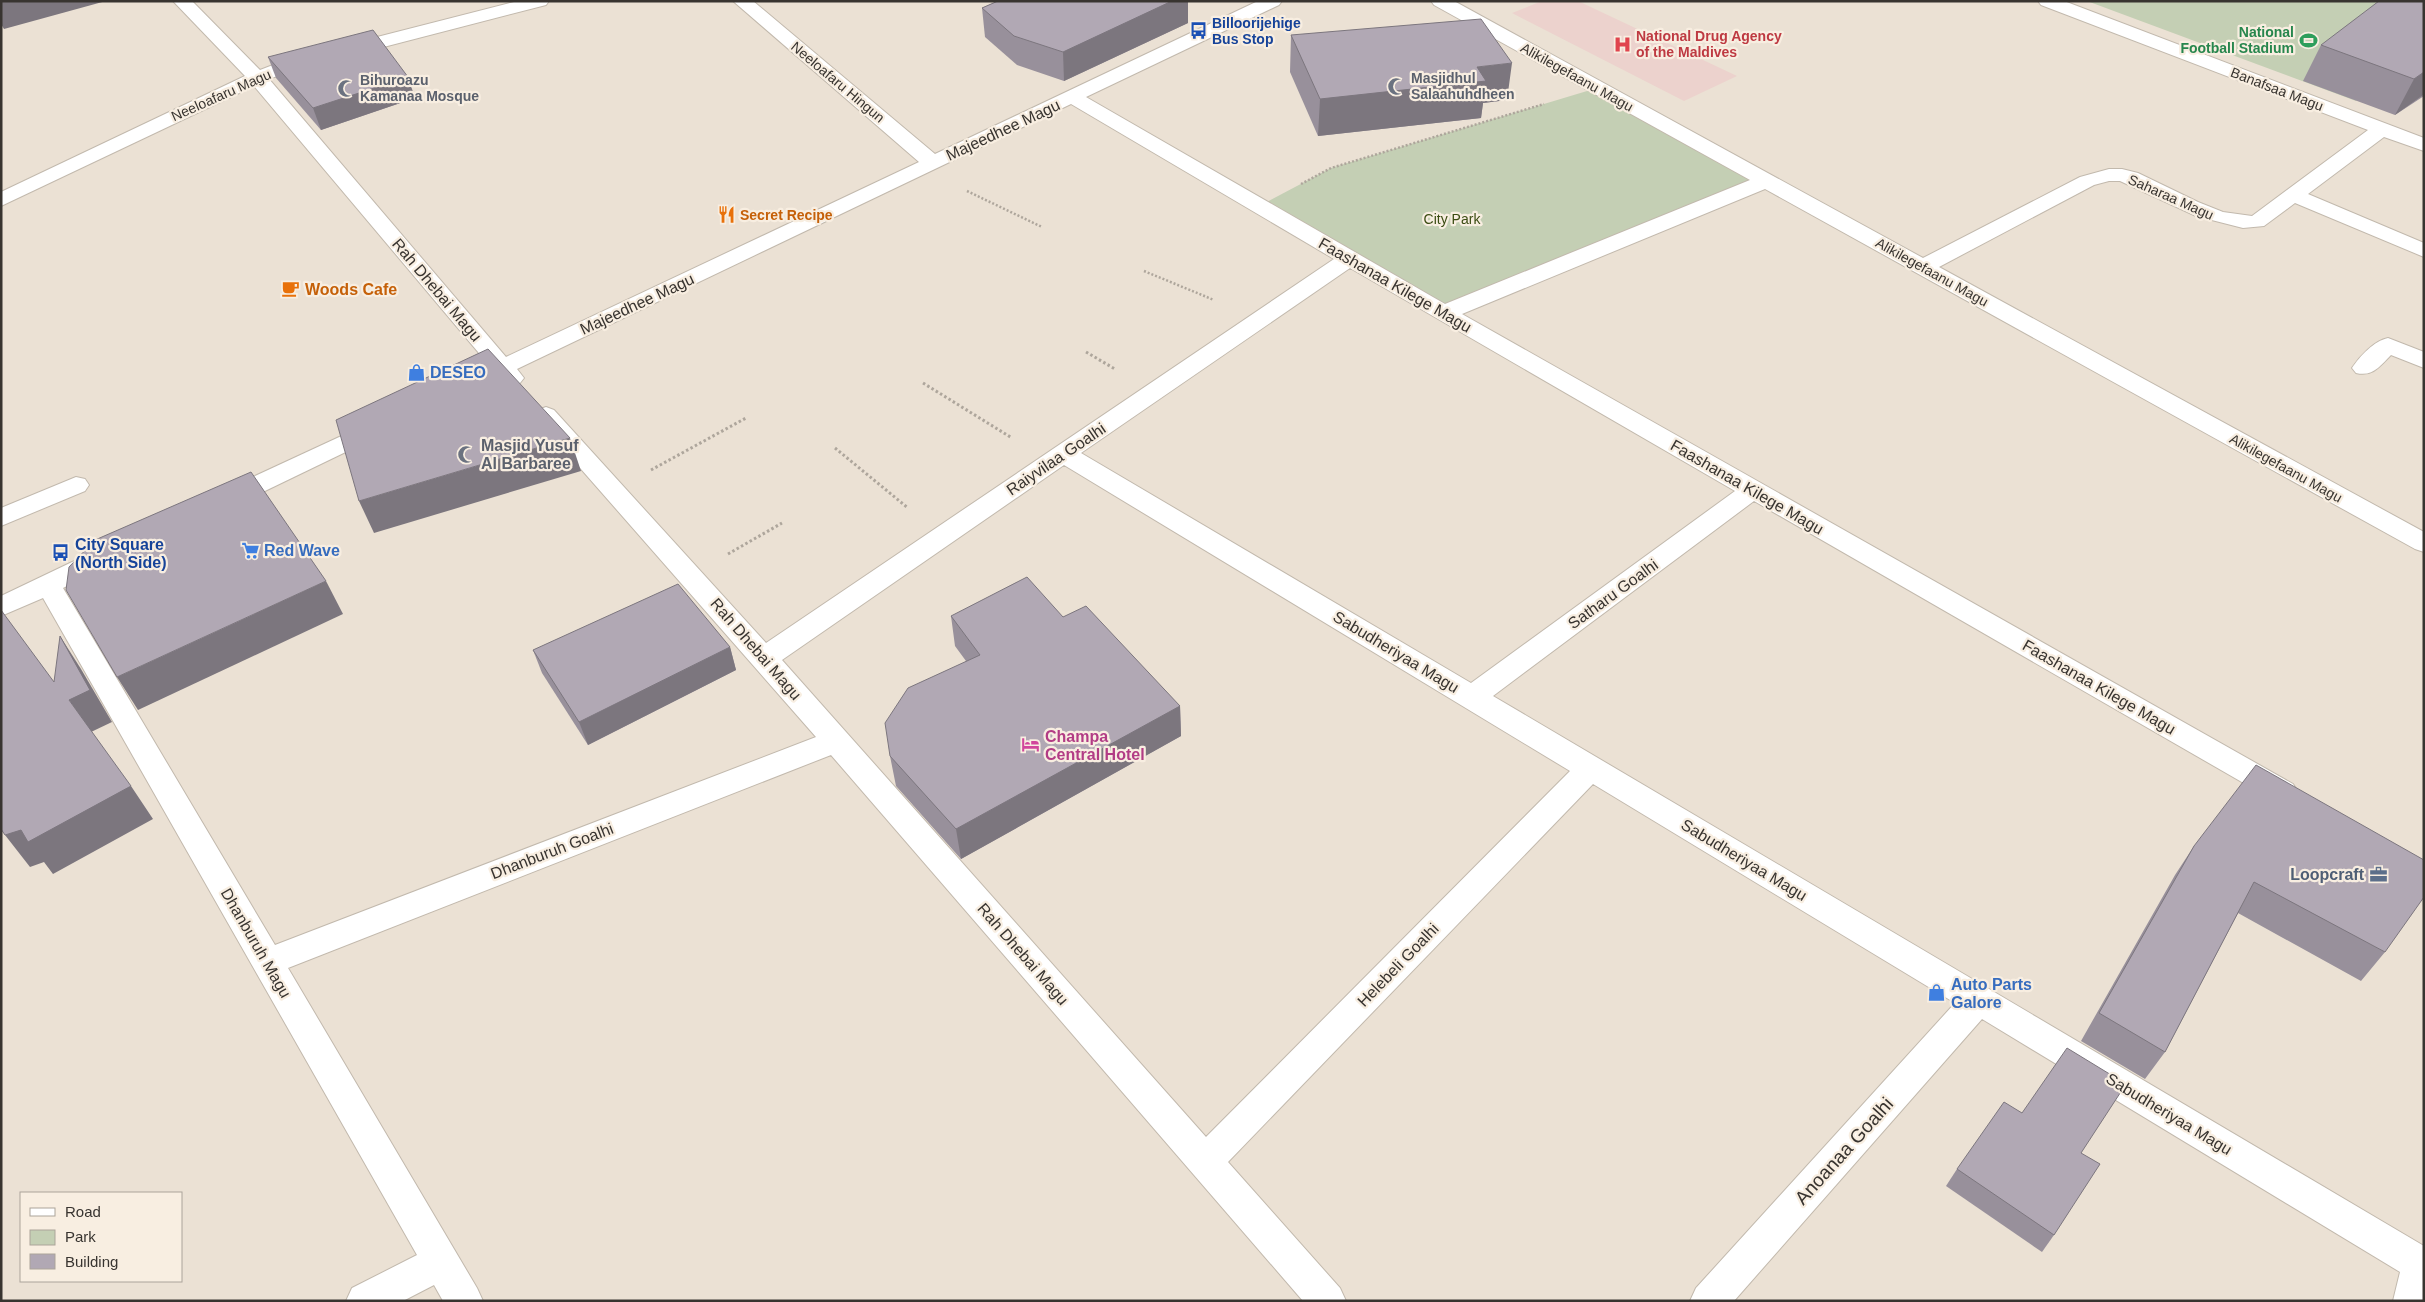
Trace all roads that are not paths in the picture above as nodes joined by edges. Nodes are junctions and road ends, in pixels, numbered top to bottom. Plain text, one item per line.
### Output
1 (182, 1) edge
2 (540, 1) edge
3 (742, 1) edge
4 (1273, 1) edge
5 (1440, 1) edge
6 (2046, 1) edge
7 (331, 55) edge
8 (288, 66) edge
9 (256, 76) junction
10 (1072, 97) junction
11 (2382, 129) junction
12 (2424, 145) edge
13 (927, 166) junction
14 (1766, 181) junction
15 (2293, 195) junction
16 (1, 200) edge
17 (2424, 251) edge
18 (1349, 259) junction
19 (1922, 267) junction
20 (1444, 313) junction
21 (2424, 361) edge
22 (503, 368) junction
23 (2364, 368) dead end
24 (468, 384) edge
25 (399, 417) edge
26 (1057, 458) junction
27 (76, 485) dead end
28 (1753, 490) junction
29 (206, 509) edge
30 (1, 518) edge
31 (2424, 544) edge
32 (118, 551) edge
33 (48, 584) junction
34 (1, 607) edge
35 (764, 658) junction
36 (1472, 697) junction
37 (836, 741) junction
38 (1591, 768) junction
39 (2303, 804) edge
40 (267, 962) junction
41 (1979, 1000) junction
42 (1205, 1162) junction
43 (441, 1262) junction
44 (2422, 1265) edge
45 (365, 1301) edge
46 (464, 1301) edge
47 (1327, 1301) edge
48 (1709, 1301) edge
49 (2412, 1301) edge

1 - 9 street, Rah Dhebai Magu
2 - 7 street
3 - 13 street, Neeloafaru Hingun
4 - 10 street, Majeedhee Magu
5 - 14 street, Alikilegefaanu Magu
6 - 11 street, Banafsaa Magu
8 - 9 street, Neeloafaru Magu
9 - 16 street, Neeloafaru Magu
9 - 22 street, Rah Dhebai Magu
10 - 13 street, Majeedhee Magu
10 - 18 street, Faashanaa Kilege Magu
11 - 12 street, Banafsaa Magu
11 - 15 street, Saharaa Magu
13 - 22 street, Majeedhee Magu
14 - 19 street, Alikilegefaanu Magu
14 - 20 street
15 - 17 street
15 - 19 street, Saharaa Magu
18 - 20 street, Faashanaa Kilege Magu
18 - 26 street, Raiyvilaa Goalhi
19 - 31 street, Alikilegefaanu Magu
20 - 28 street, Faashanaa Kilege Magu
21 - 23 street
22 - 24 street, Majeedhee Magu
22 - 35 street, Rah Dhebai Magu
25 - 29 street
26 - 35 street, Raiyvilaa Goalhi
26 - 36 street, Sabudheriyaa Magu
27 - 30 street
28 - 36 street, Satharu Goalhi
28 - 39 street, Faashanaa Kilege Magu
32 - 33 street
33 - 34 street
33 - 40 street, Dhanburuh Magu
35 - 37 street, Rah Dhebai Magu
36 - 38 street, Sabudheriyaa Magu
37 - 40 street, Dhanburuh Goalhi
37 - 42 street, Rah Dhebai Magu
38 - 41 street, Sabudheriyaa Magu
38 - 42 street, Helebeli Goalhi
40 - 43 street, Dhanburuh Magu
41 - 44 street, Sabudheriyaa Magu
41 - 48 street, Anoanaa Goalhi
42 - 47 street, Rah Dhebai Magu
43 - 45 street
43 - 46 street, Dhanburuh Magu
44 - 49 street

